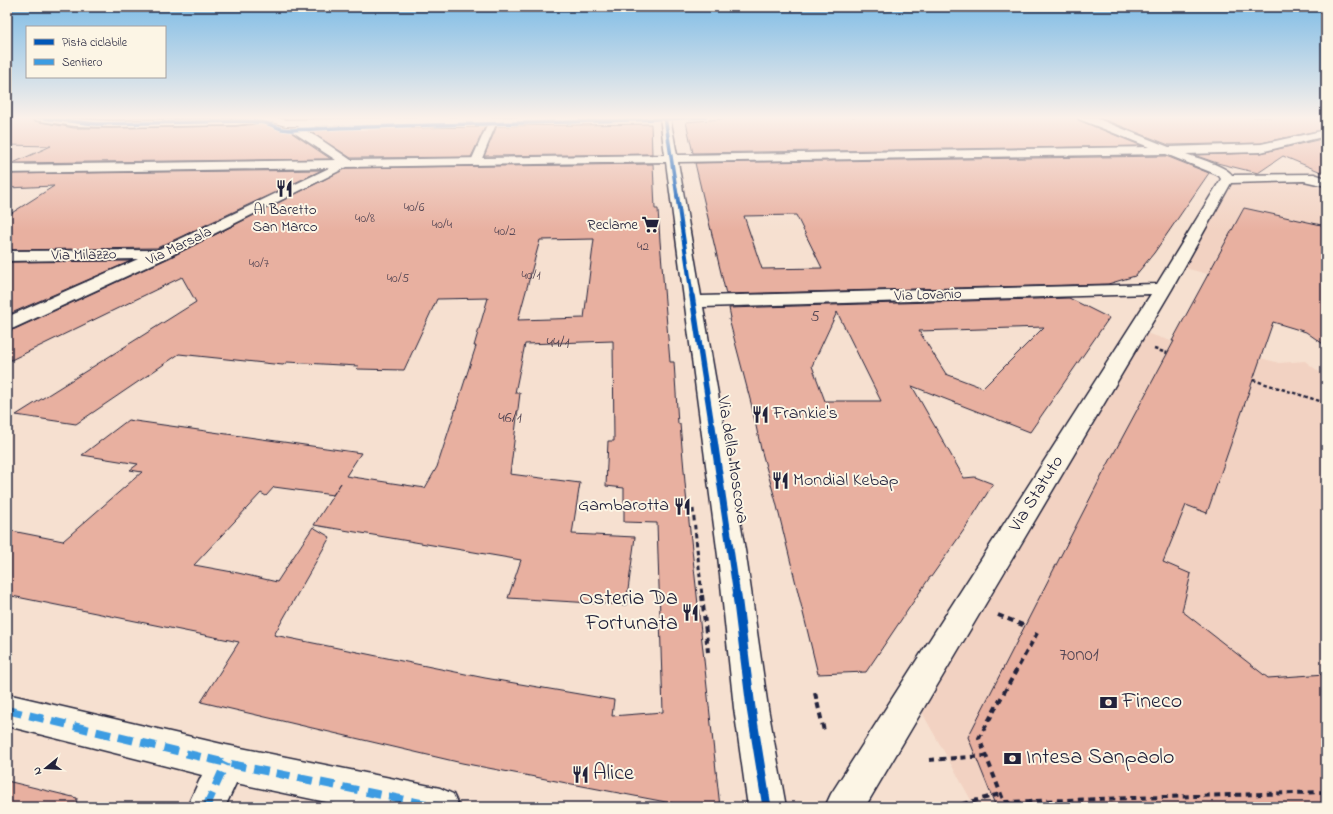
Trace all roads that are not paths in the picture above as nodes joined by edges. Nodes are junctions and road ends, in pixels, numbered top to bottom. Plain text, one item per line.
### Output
1 (336, 155) edge
2 (479, 155) edge
3 (671, 155) edge
4 (858, 155) edge
5 (1179, 155) edge
6 (671, 158) junction
7 (476, 161) junction
8 (348, 163) junction
9 (7, 169) edge
10 (1227, 179) junction
11 (1323, 180) edge
12 (162, 254) junction
13 (7, 256) edge
14 (1163, 289) junction
15 (693, 302) junction
16 (7, 324) edge
17 (7, 710) edge
18 (226, 763) junction
19 (206, 807) edge
20 (440, 807) edge
21 (767, 807) edge
22 (844, 807) edge

1 - 8 street
2 - 7 lane
3 - 6 street, Via della Moscova
4 - 6 street
5 - 10 street
6 - 7 street
6 - 15 street, Via della Moscova
7 - 8 street
8 - 9 street
8 - 12 street, Via Marsala
10 - 11 street
10 - 14 street, Via Statuto
12 - 13 street, Via Milazzo
12 - 16 street, Via Marsala
14 - 15 street, Via Lovanio
14 - 22 street, Via Statuto
15 - 21 street, Via della Moscova
17 - 18 street
18 - 19 street
18 - 20 street

